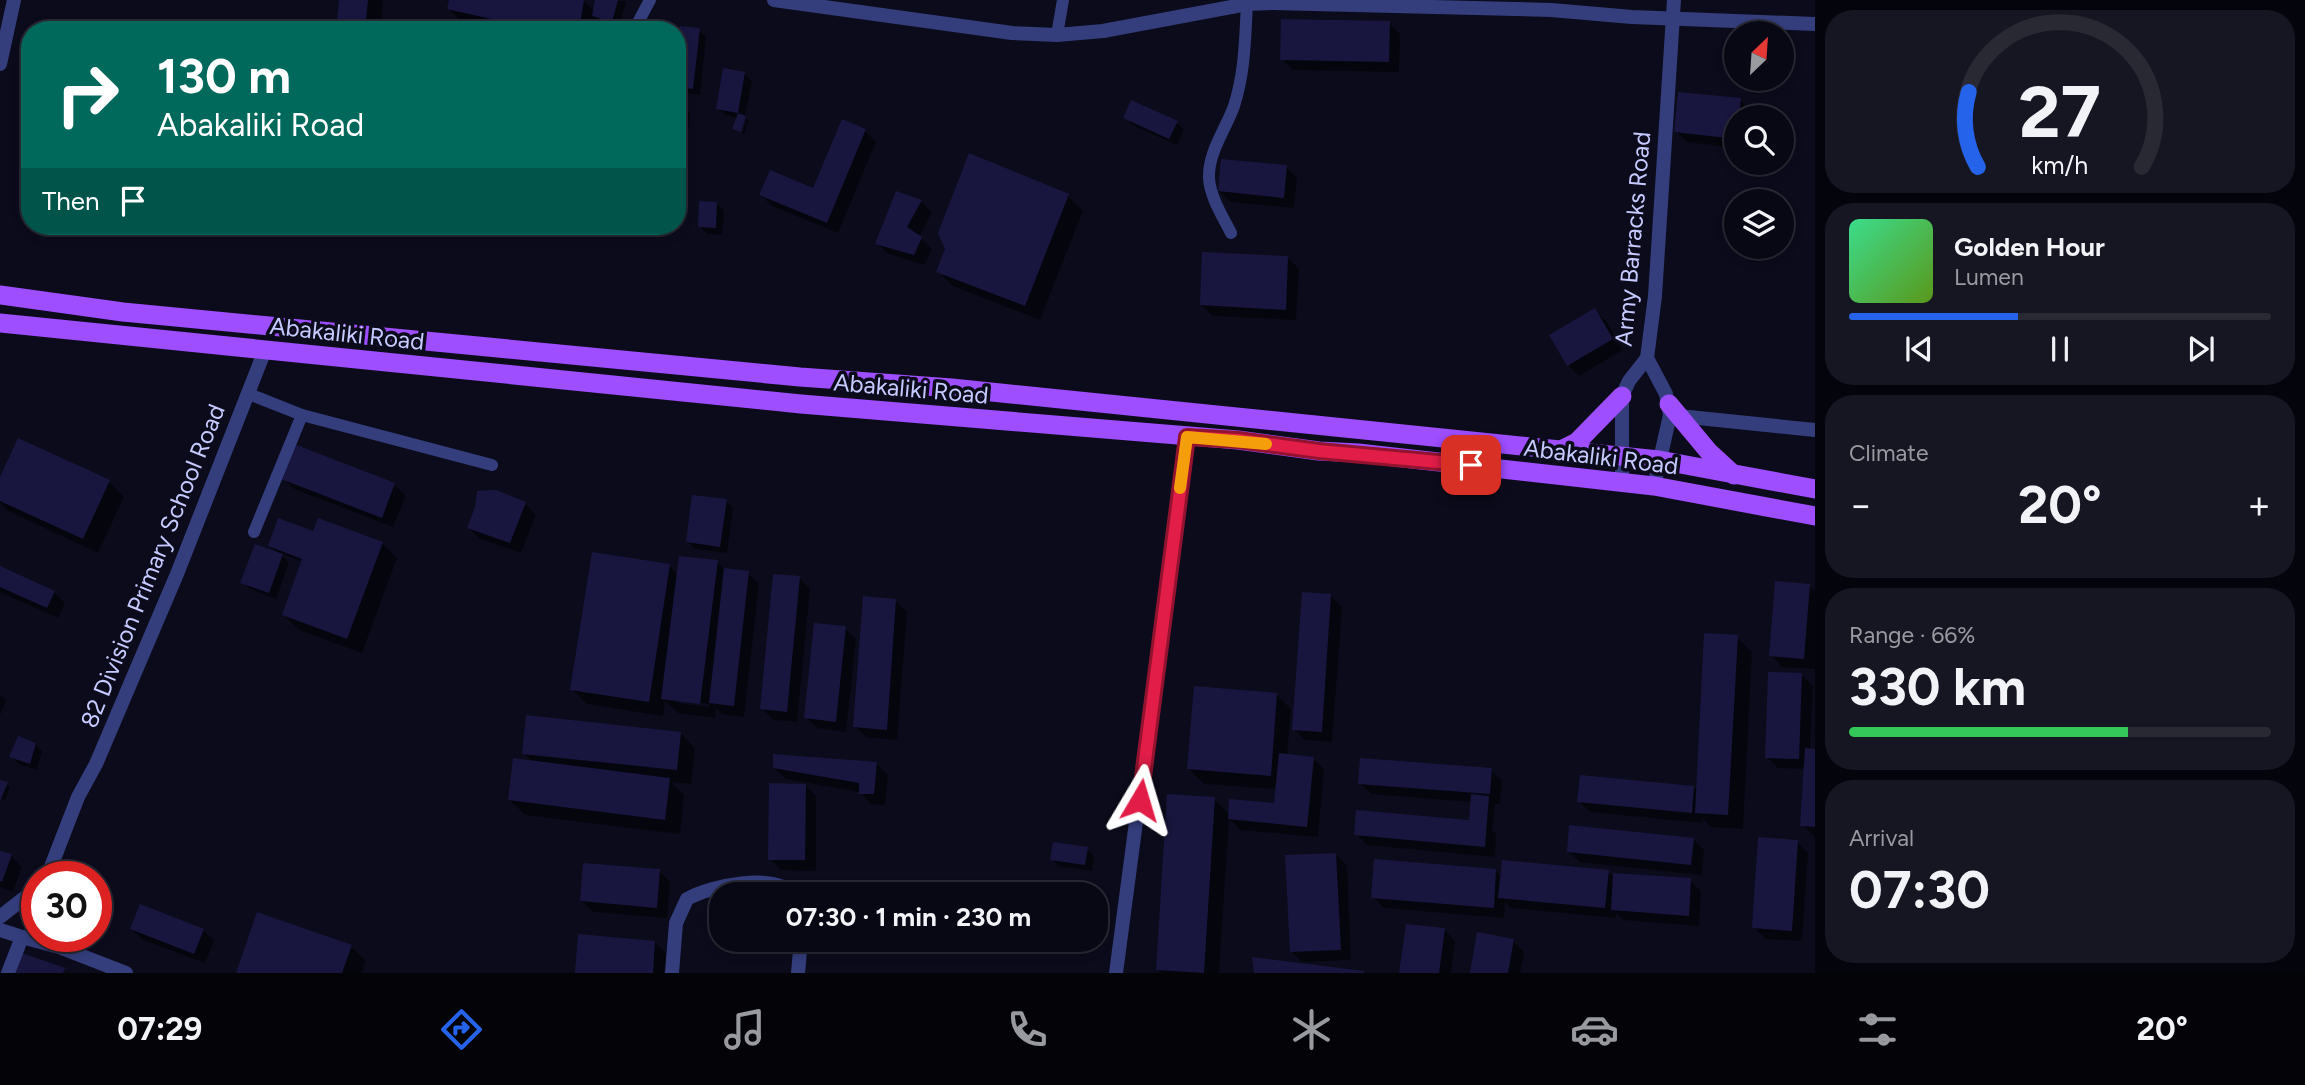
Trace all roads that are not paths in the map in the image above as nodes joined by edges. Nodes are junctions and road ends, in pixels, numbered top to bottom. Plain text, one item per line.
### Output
1 (14, 0) edge
2 (650, 0) edge
3 (777, 0) edge
4 (1063, 0) edge
5 (1674, 0) edge
6 (1273, 1) edge
7 (1247, 4) junction
8 (1672, 18) junction
9 (639, 21) edge
10 (1815, 24) edge
11 (1057, 35) junction
12 (0, 64) edge
13 (1231, 233) dead end
14 (0, 295) edge
15 (0, 323) edge
16 (265, 350) junction
17 (1647, 358) junction
18 (248, 394) junction
19 (1622, 396) junction
20 (1674, 410) junction
21 (302, 415) junction
22 (1815, 430) edge
23 (1187, 437) junction
24 (1559, 451) junction
25 (1623, 457) junction
26 (1659, 460) junction
27 (492, 465) dead end
28 (1735, 475) junction
29 (1622, 482) junction
30 (1654, 486) junction
31 (1815, 489) edge
32 (1815, 516) edge
33 (254, 532) dead end
34 (53, 861) edge
35 (709, 889) edge
36 (21, 901) edge
37 (0, 917) edge
38 (0, 930) edge
39 (21, 937) edge
40 (21, 940) edge
41 (79, 952) edge
42 (800, 952) edge
43 (8, 973) edge
44 (126, 973) edge
45 (672, 973) edge
46 (797, 973) edge
47 (1116, 973) edge

1 - 12 street
2 - 9 lane
3 - 11 street
4 - 11 lane
5 - 8 street, Army Barracks Road
6 - 7 street
6 - 8 street
7 - 11 street
7 - 13 lane
8 - 10 street
8 - 17 street, Army Barracks Road
14 - 24 main road, Abakaliki Road
15 - 16 main road, Abakaliki Road
16 - 18 street, 82 Division Primary School Road
16 - 23 main road, Abakaliki Road
17 - 19 street, Army Barracks Road
17 - 20 street
18 - 21 lane
18 - 34 street, 82 Division Primary School Road
19 - 24 main road
19 - 25 street
20 - 22 street
20 - 26 street
20 - 28 main road
21 - 27 lane
21 - 33 lane
23 - 29 main road, Abakaliki Road
23 - 47 street
24 - 25 main road, Abakaliki Road
25 - 26 main road, Abakaliki Road
25 - 29 street
26 - 28 main road, Abakaliki Road
26 - 30 street
28 - 31 main road, Abakaliki Road
29 - 30 main road, Abakaliki Road
30 - 32 main road, Abakaliki Road
35 - 45 street
36 - 37 street
38 - 39 street
40 - 43 street
41 - 44 street
42 - 46 street

